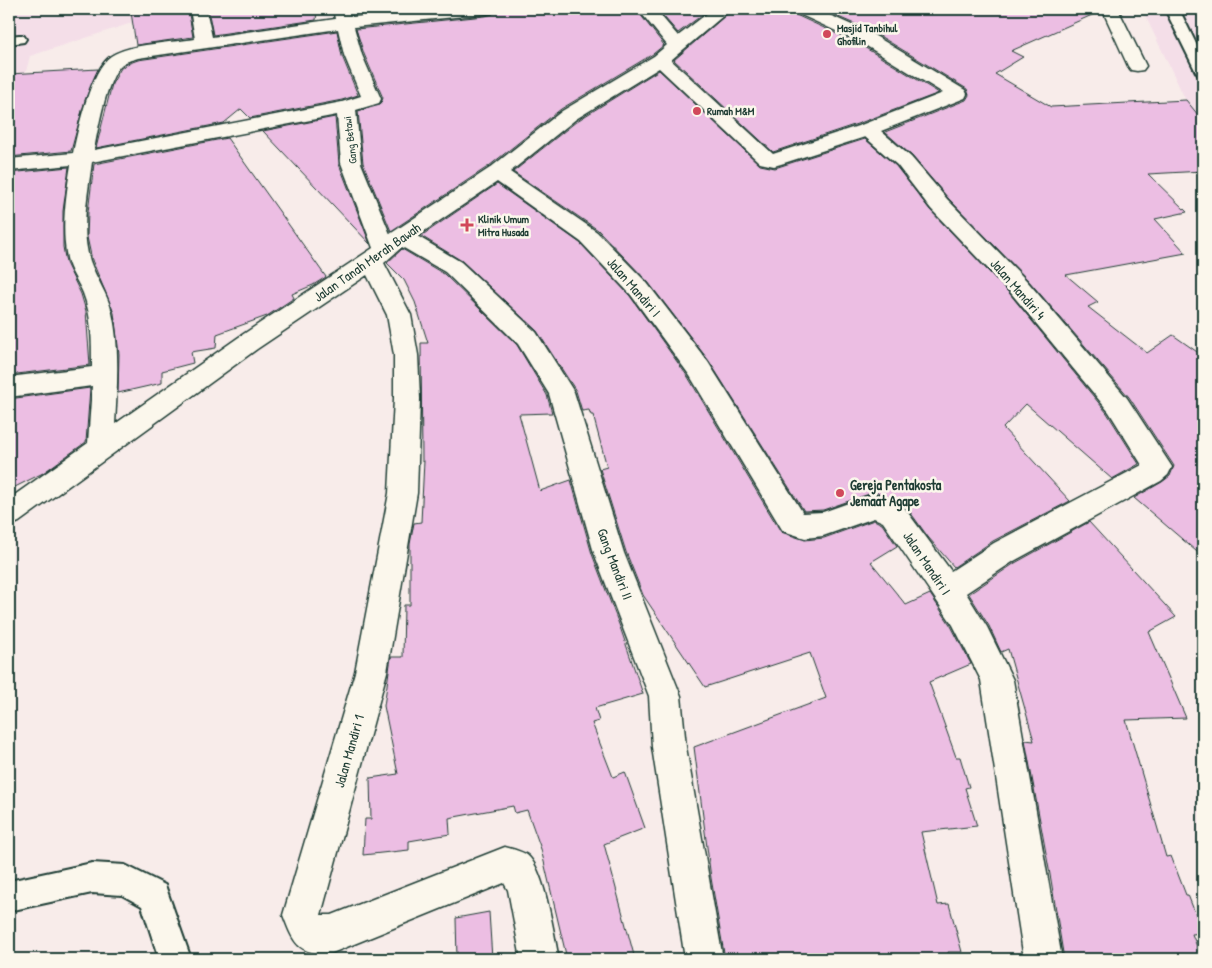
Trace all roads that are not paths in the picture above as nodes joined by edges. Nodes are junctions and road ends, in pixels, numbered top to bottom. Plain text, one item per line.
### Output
1 (198, 9) edge
2 (486, 9) edge
3 (646, 9) edge
4 (723, 9) edge
5 (804, 9) edge
6 (1110, 9) edge
7 (1172, 9) edge
8 (343, 16) edge
9 (204, 43) junction
10 (669, 53) junction
11 (1137, 66) dead end
12 (1203, 72) edge
13 (346, 107) junction
14 (868, 129) junction
15 (82, 158) junction
16 (9, 165) edge
17 (497, 172) junction
18 (386, 249) junction
19 (104, 375) junction
20 (9, 387) edge
21 (102, 448) junction
22 (9, 514) edge
23 (945, 589) junction
24 (9, 896) edge
25 (173, 959) edge
26 (540, 959) edge
27 (704, 959) edge
28 (1044, 959) edge

1 - 9 street
2 - 8 street
3 - 10 street
4 - 10 street, Jalan Tanah Merah Bawah
5 - 14 street
6 - 11 street
7 - 12 lane
8 - 9 street
8 - 13 street, Gang Betawi
9 - 15 street
10 - 14 street
10 - 17 street, Jalan Tanah Merah Bawah
13 - 15 street
13 - 18 street, Gang Betawi
14 - 23 street, Jalan Mandiri 4
15 - 16 street
15 - 19 street
17 - 18 street, Jalan Tanah Merah Bawah
17 - 23 street, Jalan Mandiri I
18 - 21 street, Jalan Tanah Merah Bawah
18 - 26 street, Jalan Mandiri 1
18 - 27 street, Gang Mandiri II
19 - 20 street
19 - 21 street
21 - 22 street, Jalan Tanah Merah Bawah
23 - 28 street, Jalan Mandiri I
24 - 25 lane

